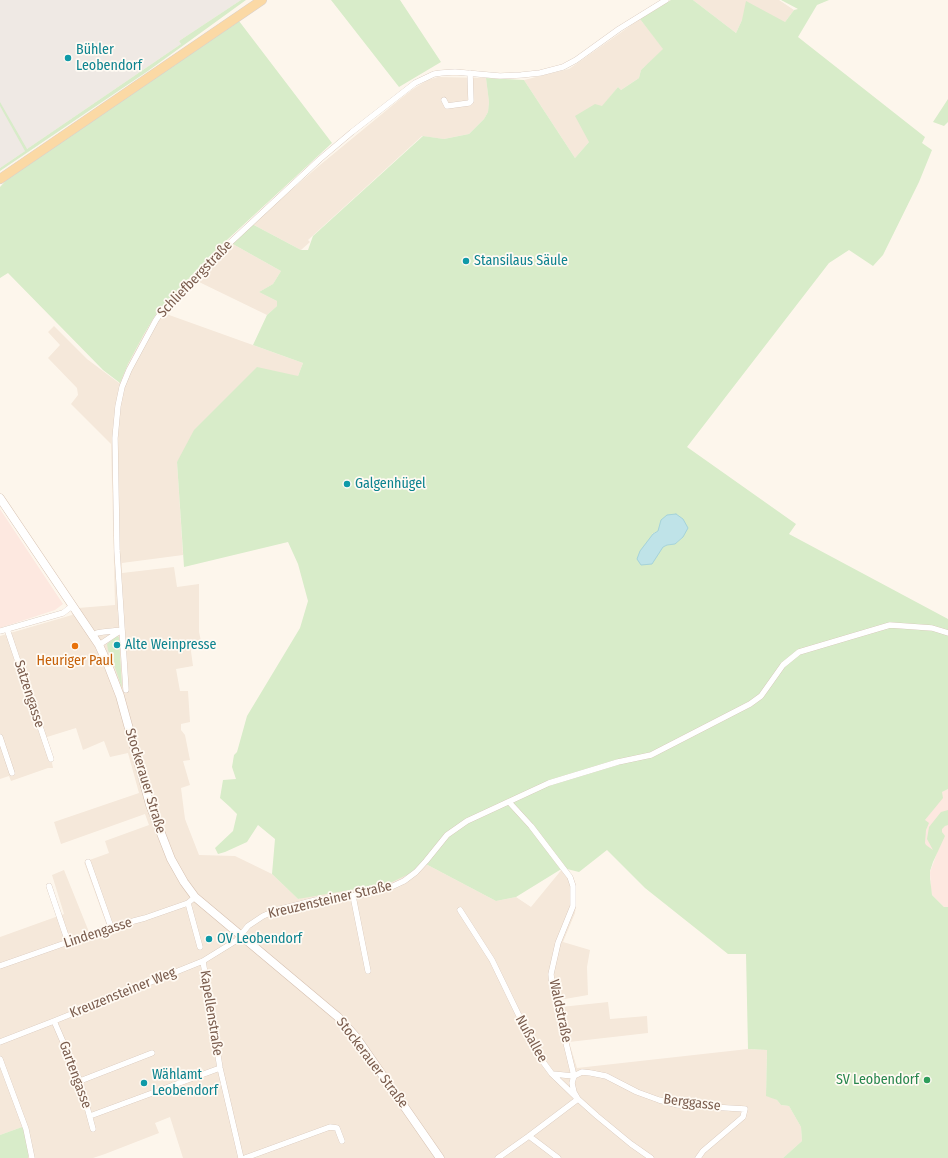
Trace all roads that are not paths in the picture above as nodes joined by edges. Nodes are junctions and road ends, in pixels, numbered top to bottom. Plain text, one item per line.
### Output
1 (262, 0) edge
2 (666, 0) edge
3 (470, 74) junction
4 (444, 100) dead end
5 (0, 179) edge
6 (0, 498) edge
7 (72, 606) junction
8 (7, 629) junction
9 (122, 630) junction
10 (0, 631) edge
11 (948, 633) edge
12 (92, 636) junction
13 (99, 645) junction
14 (126, 690) dead end
15 (0, 737) edge
16 (51, 759) dead end
17 (12, 773) dead end
18 (509, 802) junction
19 (88, 862) dead end
20 (50, 886) dead end
21 (353, 896) junction
22 (195, 897) junction
23 (188, 904) junction
24 (460, 910) dead end
25 (111, 927) junction
26 (240, 935) junction
27 (68, 942) junction
28 (200, 947) dead end
29 (203, 960) junction
30 (0, 966) edge
31 (368, 971) dead end
32 (54, 1021) junction
33 (0, 1042) edge
34 (152, 1053) dead end
35 (0, 1059) edge
36 (220, 1068) junction
37 (552, 1074) junction
38 (574, 1076) junction
39 (80, 1081) junction
40 (578, 1099) junction
41 (90, 1116) junction
42 (93, 1129) dead end
43 (529, 1136) junction
44 (342, 1141) dead end
45 (32, 1158) edge
46 (242, 1158) edge
47 (245, 1158) edge
48 (440, 1158) edge
49 (498, 1158) edge
50 (558, 1158) edge
51 (651, 1158) edge
52 (698, 1158) edge

1 - 5 main road
2 - 3 street, Schliefbergstraße
3 - 4 street
3 - 9 street, Schliefbergstraße
6 - 7 street, Stockerauer Straße
7 - 8 street
7 - 12 street, Stockerauer Straße
8 - 10 street
8 - 16 street, Satzengasse
9 - 12 street
9 - 13 street
9 - 14 street, Schliefbergstraße
11 - 18 street, Kreuzensteiner Straße
12 - 13 street, Stockerauer Straße
13 - 22 street, Stockerauer Straße
15 - 17 street
18 - 21 street, Kreuzensteiner Straße
18 - 38 street, Waldstraße
19 - 25 street
20 - 27 street
21 - 26 street, Kreuzensteiner Straße
21 - 31 street
22 - 23 street, Lindengasse
22 - 26 street, Stockerauer Straße
23 - 25 street, Lindengasse
23 - 28 street
24 - 37 street, Nußallee
25 - 27 street, Lindengasse
26 - 29 street, Kreuzensteiner Weg
26 - 48 street, Stockerauer Straße
27 - 30 street, Lindengasse
29 - 32 street, Kreuzensteiner Weg
29 - 36 street, Kapellenstraße
32 - 33 street, Kreuzensteiner Weg
32 - 39 street, Gartengasse
34 - 39 street
35 - 45 street
36 - 41 street
36 - 46 street, Kapellenstraße
37 - 38 street, Berggasse
37 - 40 street, Nußallee
38 - 40 street
38 - 52 street, Berggasse
39 - 41 street, Gartengasse
40 - 43 street
40 - 51 street, Nußallee
41 - 42 street, Gartengasse
43 - 49 street
43 - 50 street
44 - 47 street

